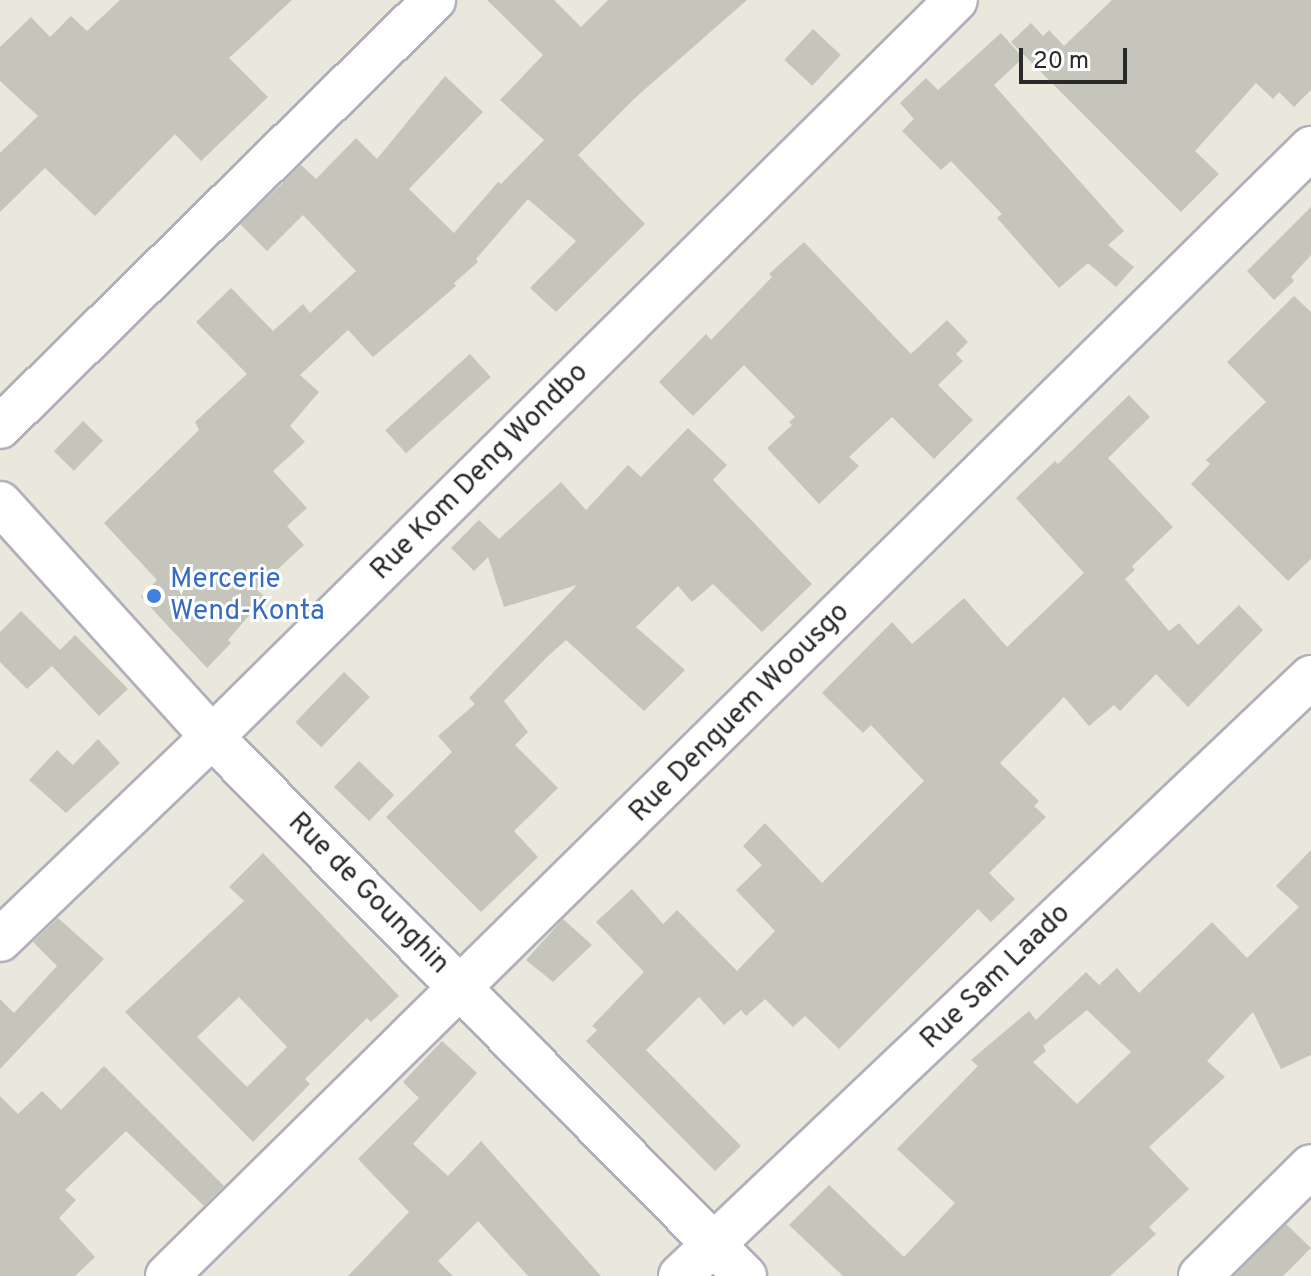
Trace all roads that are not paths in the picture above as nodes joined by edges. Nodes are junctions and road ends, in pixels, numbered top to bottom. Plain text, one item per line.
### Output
1 (434, 0) edge
2 (956, 0) edge
3 (1311, 148) edge
4 (0, 427) edge
5 (0, 503) edge
6 (1311, 677) edge
7 (212, 737) junction
8 (0, 940) edge
9 (462, 989) junction
10 (1311, 1166) edge
11 (712, 1246) junction
12 (167, 1276) edge
13 (680, 1276) edge
14 (745, 1276) edge
15 (1200, 1276) edge

1 - 4 street
2 - 7 street, Rue Kom Deng Wondbo
3 - 9 street, Rue Denguem Woousgo
5 - 7 street, Rue de Gounghin
6 - 11 street, Rue Sam Laado
7 - 8 street, Rue Kom Deng Wondbo
7 - 9 street, Rue de Gounghin
9 - 11 street, Rue de Gounghin
9 - 12 street, Rue Denguem Woousgo
10 - 15 street
11 - 13 street, Rue Sam Laado
11 - 14 street, Rue de Gounghin

